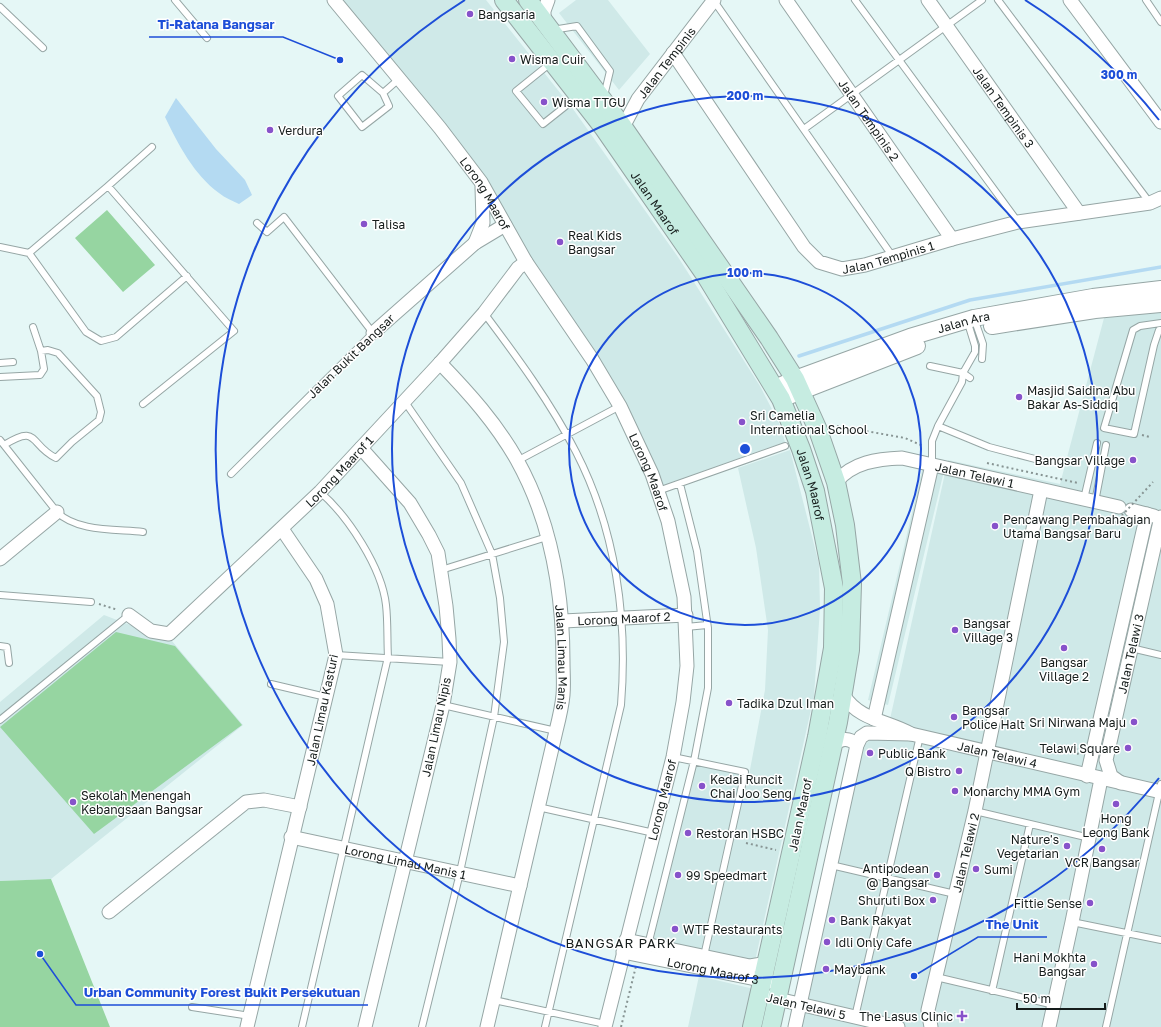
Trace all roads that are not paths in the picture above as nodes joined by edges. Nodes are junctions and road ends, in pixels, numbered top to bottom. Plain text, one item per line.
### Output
1 (175, 0) edge
2 (334, 0) edge
3 (504, 0) edge
4 (528, 0) edge
5 (548, 0) edge
6 (714, 0) edge
7 (786, 0) edge
8 (855, 0) edge
9 (928, 0) edge
10 (982, 0) edge
11 (998, 0) edge
12 (1070, 0) edge
13 (1146, 0) edge
14 (0, 7) edge
15 (1161, 22) edge
16 (547, 26) junction
17 (947, 26) junction
18 (207, 38) dead end
19 (43, 48) dead end
20 (673, 54) junction
21 (553, 61) junction
22 (900, 61) junction
23 (400, 78) junction
24 (383, 93) junction
25 (579, 95) junction
26 (852, 95) junction
27 (1161, 122) edge
28 (623, 127) junction
29 (804, 129) junction
30 (152, 147) dead end
31 (481, 182) junction
32 (108, 186) junction
33 (1155, 201) edge
34 (1079, 213) junction
35 (257, 222) dead end
36 (1018, 222) junction
37 (505, 225) junction
38 (952, 239) junction
39 (476, 244) junction
40 (0, 247) edge
41 (29, 253) junction
42 (893, 257) junction
43 (526, 262) junction
44 (187, 276) junction
45 (1161, 288) edge
46 (1161, 304) edge
47 (484, 313) junction
48 (1161, 323) edge
49 (972, 324) junction
50 (33, 327) dead end
51 (1161, 330) edge
52 (372, 333) junction
53 (41, 351) junction
54 (982, 359) dead end
55 (13, 362) dead end
56 (0, 363) edge
57 (440, 363) junction
58 (930, 366) dead end
59 (962, 373) junction
60 (0, 377) edge
61 (962, 382) junction
62 (797, 385) junction
63 (778, 394) junction
64 (405, 402) junction
65 (143, 404) dead end
66 (620, 406) junction
67 (938, 426) junction
68 (567, 435) junction
69 (2, 443) edge
70 (1097, 443) dead end
71 (1106, 445) dead end
72 (786, 446) dead end
73 (361, 448) junction
74 (1039, 460) dead end
75 (517, 461) junction
76 (932, 465) junction
77 (231, 474) dead end
78 (836, 482) junction
79 (680, 484) junction
80 (1041, 490) junction
81 (658, 491) junction
82 (320, 492) junction
83 (1089, 501) junction
84 (57, 512) junction
85 (1147, 514) junction
86 (1161, 517) edge
87 (282, 529) junction
88 (143, 532) dead end
89 (547, 537) junction
90 (492, 554) junction
91 (0, 559) edge
92 (441, 570) junction
93 (0, 594) edge
94 (90, 602) road end
95 (129, 615) joint
96 (623, 618) junction
97 (563, 621) junction
98 (686, 621) junction
99 (707, 625) junction
100 (0, 646) edge
101 (1131, 648) junction
102 (336, 655) junction
103 (1161, 655) edge
104 (388, 657) junction
105 (450, 662) junction
106 (9, 663) dead end
107 (271, 684) dead end
108 (326, 696) junction
109 (844, 696) junction
110 (443, 705) junction
111 (494, 717) junction
112 (874, 719) junction
113 (0, 720) edge
114 (556, 731) junction
115 (916, 735) junction
116 (857, 744) junction
117 (833, 746) junction
118 (986, 752) junction
119 (673, 757) junction
120 (694, 761) junction
121 (1087, 776) junction
122 (1101, 779) junction
123 (1123, 784) junction
124 (1160, 789) edge
125 (300, 807) junction
126 (538, 807) junction
127 (975, 812) junction
128 (593, 819) junction
129 (1030, 824) junction
130 (654, 833) junction
131 (291, 837) junction
132 (1090, 838) junction
133 (343, 848) junction
134 (406, 862) junction
135 (832, 865) junction
136 (460, 873) junction
137 (887, 878) junction
138 (520, 886) junction
139 (955, 894) junction
140 (109, 912) dead end
141 (1072, 922) junction
142 (1128, 933) junction
143 (1161, 940) edge
144 (624, 946) junction
145 (647, 950) junction
146 (704, 956) junction
147 (768, 961) junction
148 (936, 977) junction
149 (762, 988) junction
150 (992, 991) junction
151 (779, 992) junction
152 (494, 1000) junction
153 (800, 1004) junction
154 (1054, 1005) junction
155 (192, 1007) dead end
156 (549, 1011) junction
157 (855, 1017) junction
158 (248, 1021) edge
159 (605, 1025) edge
160 (302, 1027) edge
161 (365, 1027) edge
162 (422, 1027) edge
163 (487, 1027) edge
164 (545, 1027) edge
165 (752, 1027) edge
166 (771, 1027) edge
167 (795, 1027) edge
168 (898, 1027) edge
169 (931, 1027) edge
170 (1049, 1027) edge
171 (1106, 1027) edge

1 - 18 lane
2 - 23 street, Lorong Maarof
3 - 21 main road, Jalan Maarof
4 - 16 main road, Jalan Maarof
5 - 16 street
6 - 20 street, Jalan Tempinis
6 - 29 lane
7 - 26 street, Jalan Tempinis 2
8 - 22 lane
9 - 17 street, Jalan Tempinis 3
10 - 17 lane
11 - 33 lane
12 - 27 street
13 - 15 lane
14 - 19 lane
16 - 28 main road, Jalan Maarof
17 - 22 lane
17 - 34 street, Jalan Tempinis 3
20 - 28 street, Jalan Tempinis
20 - 42 street, Jalan Tempinis 1
21 - 25 main road, Jalan Maarof
21 - 25 lane
22 - 26 lane
22 - 36 lane
23 - 24 lane
23 - 31 street, Lorong Maarof
24 - 24 lane
25 - 63 main road, Jalan Maarof
26 - 29 lane
26 - 38 street, Jalan Tempinis 2
28 - 62 main road, Jalan Maarof
29 - 42 lane
30 - 32 lane
31 - 37 street, Lorong Maarof
31 - 39 street
32 - 41 lane
32 - 44 lane
33 - 34 street, Jalan Tempinis 1
34 - 36 street, Jalan Tempinis 1
35 - 52 lane
36 - 38 street, Jalan Tempinis 1
37 - 39 street, Jalan Bukit Bangsar
37 - 43 street, Lorong Maarof
38 - 42 street, Jalan Tempinis 1
39 - 52 street, Jalan Bukit Bangsar
40 - 41 lane
41 - 44 lane
43 - 47 street, Lorong Maarof 1
43 - 66 street, Lorong Maarof
44 - 65 lane
45 - 49 street, Jalan Ara
46 - 49 street, Jalan Ara
47 - 57 street, Lorong Maarof 1
47 - 68 lane
48 - 51 lane
49 - 54 lane
49 - 59 lane
49 - 62 street, Jalan Ara
50 - 53 lane
52 - 77 lane, Jalan Bukit Bangsar
53 - 60 lane
53 - 69 lane
55 - 56 lane
57 - 64 street, Lorong Maarof 1
57 - 75 street, Jalan Limau Manis
58 - 59 lane
59 - 61 lane
59 - 61 lane
61 - 67 lane
62 - 63 street, Jalan Ara
62 - 78 main road, Jalan Maarof
63 - 147 main road, Jalan Maarof
64 - 73 street, Lorong Maarof 1
64 - 90 lane
66 - 68 lane
66 - 81 street, Lorong Maarof
67 - 74 lane
67 - 76 lane
68 - 75 lane
68 - 96 lane
69 - 84 lane
70 - 83 lane
71 - 83 lane
72 - 79 lane
73 - 82 street, Lorong Maarof 1
73 - 92 street, Jalan Limau Nipis
75 - 89 street, Jalan Limau Manis
76 - 78 street, Jalan Telawi 1
76 - 80 street, Jalan Telawi 1
76 - 112 street
78 - 109 main road, Jalan Maarof
79 - 81 lane
79 - 99 lane
80 - 83 street, Jalan Telawi 1
80 - 118 street, Jalan Telawi 2
81 - 98 street, Lorong Maarof
82 - 87 street, Lorong Maarof 1
82 - 104 lane
83 - 85 street, Jalan Telawi 1
84 - 88 lane
84 - 91 street
85 - 86 street, Jalan Telawi 1
85 - 121 street, Jalan Telawi 3
86 - 101 street, Jalan Telawi 3
87 - 95 street, Lorong Maarof 1
87 - 102 street, Jalan Limau Kasturi
89 - 90 lane
89 - 97 street, Jalan Limau Manis
90 - 92 lane
90 - 111 lane
92 - 105 street, Jalan Limau Nipis
93 - 94 lane
95 - 113 lane
96 - 97 street, Lorong Maarof 2
96 - 98 street, Lorong Maarof 2
96 - 128 lane
97 - 114 street, Jalan Limau Manis
98 - 99 lane
98 - 119 street, Lorong Maarof
99 - 120 lane
100 - 106 lane
101 - 103 lane
101 - 123 street, Jalan Telawi 3
102 - 104 lane
102 - 108 street, Jalan Limau Kasturi
104 - 105 lane
104 - 133 lane
105 - 110 street, Jalan Limau Nipis
107 - 108 lane
108 - 125 street, Jalan Limau Kasturi
109 - 112 street, Jalan Telawi 4
109 - 117 main road, Jalan Maarof
110 - 111 lane
110 - 134 street, Jalan Limau Nipis
111 - 114 lane
111 - 136 lane
112 - 115 street, Jalan Telawi 4
114 - 126 street, Jalan Limau Manis
115 - 116 street
115 - 118 street, Jalan Telawi 4
115 - 137 lane
116 - 117 street
116 - 135 street
117 - 151 main road, Jalan Maarof
118 - 121 street, Jalan Telawi 4
118 - 127 street, Jalan Telawi 2
119 - 120 lane
119 - 130 street, Lorong Maarof
120 - 145 lane
120 - 146 lane
121 - 122 street, Jalan Telawi 4
122 - 123 street, Jalan Telawi 4
122 - 132 street
123 - 124 street, Jalan Telawi 4
124 - 142 lane
125 - 131 street, Jalan Limau Kasturi
125 - 140 street
126 - 128 lane
126 - 138 street, Jalan Limau Manis
127 - 129 lane
127 - 139 street, Jalan Telawi 2
128 - 130 lane
128 - 156 lane
129 - 132 lane
129 - 150 lane
130 - 144 street, Lorong Maarof
131 - 133 street, Lorong Limau Manis 1
131 - 158 street, Jalan Limau Kasturi
132 - 141 street
133 - 134 street, Lorong Limau Manis 1
133 - 160 lane
134 - 136 street, Lorong Limau Manis 1
134 - 161 street, Jalan Limau Nipis
135 - 137 lane
135 - 153 street
136 - 138 street, Lorong Limau Manis 1
136 - 162 lane
137 - 139 lane
137 - 157 lane
138 - 152 street, Jalan Limau Manis
139 - 148 street, Jalan Telawi 2
141 - 142 lane
141 - 154 street
142 - 143 lane
142 - 171 lane
144 - 145 street
144 - 159 street, Lorong Maarof
145 - 146 street, Lorong Maarof 3
145 - 149 street, Lorong Maarof 3
146 - 147 street, Lorong Maarof 3
147 - 149 main road, Jalan Maarof
148 - 150 lane
148 - 169 street, Jalan Telawi 2
149 - 151 street, Lorong Maarof 3
149 - 165 main road, Jalan Maarof
150 - 154 lane
151 - 153 street, Jalan Telawi 5
151 - 166 main road, Jalan Maarof
152 - 156 lane
152 - 163 street, Jalan Limau Manis
153 - 157 street, Jalan Telawi 5
153 - 167 street
154 - 170 street
155 - 158 lane
156 - 159 lane
156 - 164 lane
157 - 168 street, Jalan Telawi 5

